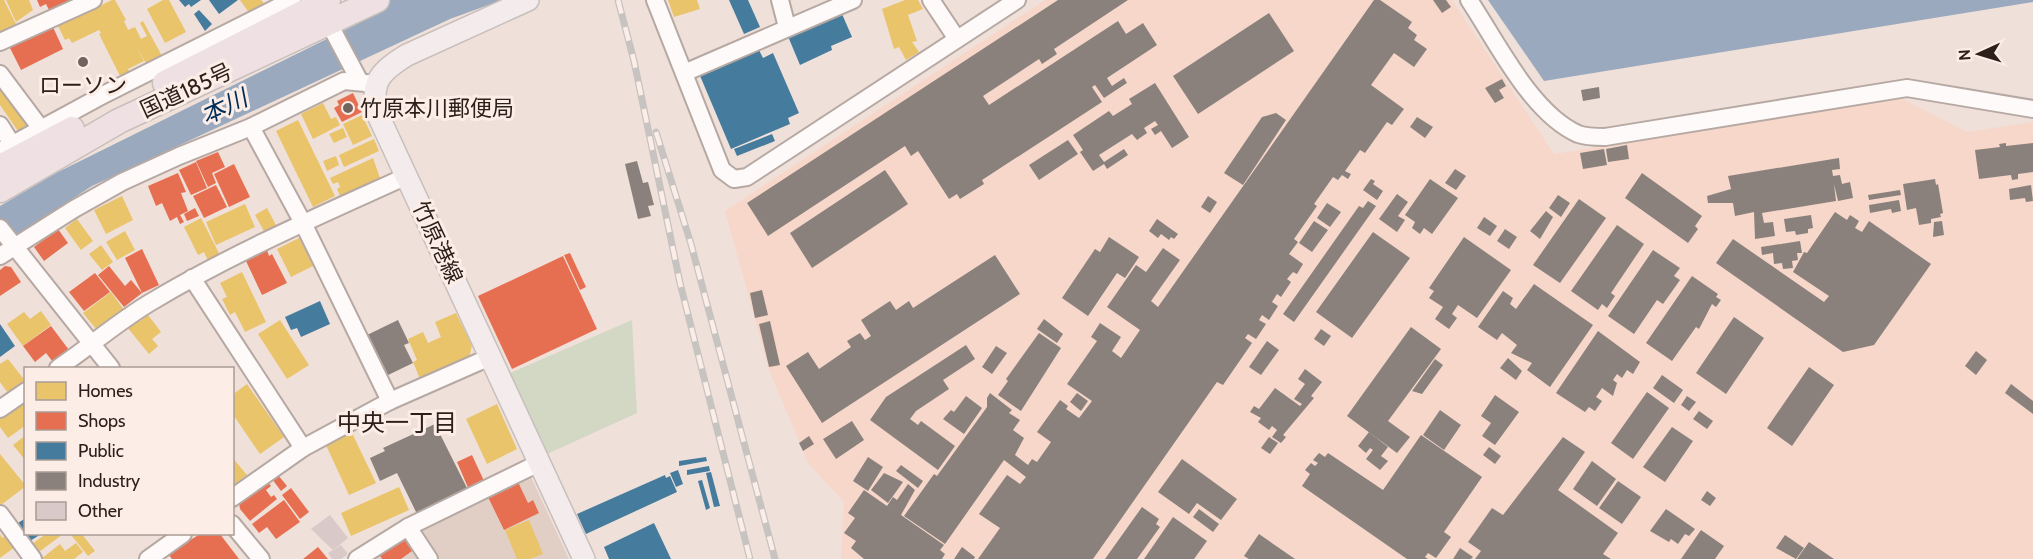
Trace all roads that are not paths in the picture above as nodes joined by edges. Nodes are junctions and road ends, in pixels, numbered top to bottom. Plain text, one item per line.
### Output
1 (93, 0) edge
2 (377, 0) edge
3 (528, 0) edge
4 (655, 0) edge
5 (780, 0) edge
6 (853, 0) edge
7 (931, 0) edge
8 (1017, 0) edge
9 (1469, 0) edge
10 (307, 3) edge
11 (495, 5) edge
12 (786, 27) junction
13 (333, 31) dead end
14 (957, 39) junction
15 (0, 42) edge
16 (684, 73) junction
17 (0, 74) edge
18 (363, 77) junction
19 (2033, 109) edge
20 (0, 125) edge
21 (251, 127) junction
22 (51, 141) junction
23 (6, 148) edge
24 (0, 167) edge
25 (407, 176) junction
26 (0, 190) edge
27 (303, 223) junction
28 (6, 243) edge
29 (192, 278) junction
30 (93, 344) junction
31 (490, 357) junction
32 (61, 367) edge
33 (110, 367) edge
34 (24, 392) edge
35 (390, 401) junction
36 (0, 409) edge
37 (303, 448) junction
38 (539, 464) junction
39 (234, 497) edge
40 (0, 514) edge
41 (234, 526) edge
42 (408, 527) junction
43 (182, 535) edge
44 (33, 559) edge
45 (148, 559) edge
46 (261, 559) edge
47 (357, 559) edge
48 (429, 559) edge
49 (584, 559) edge

1 - 15 street
2 - 22 highway, 国道185号
3 - 11 main road
4 - 16 street
5 - 12 street
6 - 12 street
7 - 14 street
8 - 14 street
9 - 19 street
10 - 22 highway, 国道185号
11 - 18 main road
12 - 16 street
13 - 18 street
14 - 16 street
17 - 22 street
18 - 21 street
18 - 25 main road, 竹原港線
20 - 23 street
21 - 27 street
21 - 28 street
22 - 23 street
22 - 24 highway, 国道185号
22 - 26 highway, 国道185号
25 - 27 street
25 - 31 main road, 竹原港線
27 - 29 street
27 - 35 street
28 - 30 street
29 - 30 street
29 - 37 street
30 - 32 street
30 - 33 street
31 - 35 street
31 - 38 main road, 竹原港線
34 - 36 street
35 - 37 street
37 - 39 street
38 - 42 street
38 - 49 main road, 竹原港線
40 - 44 street
41 - 46 street
42 - 47 street
42 - 48 street
43 - 45 street

